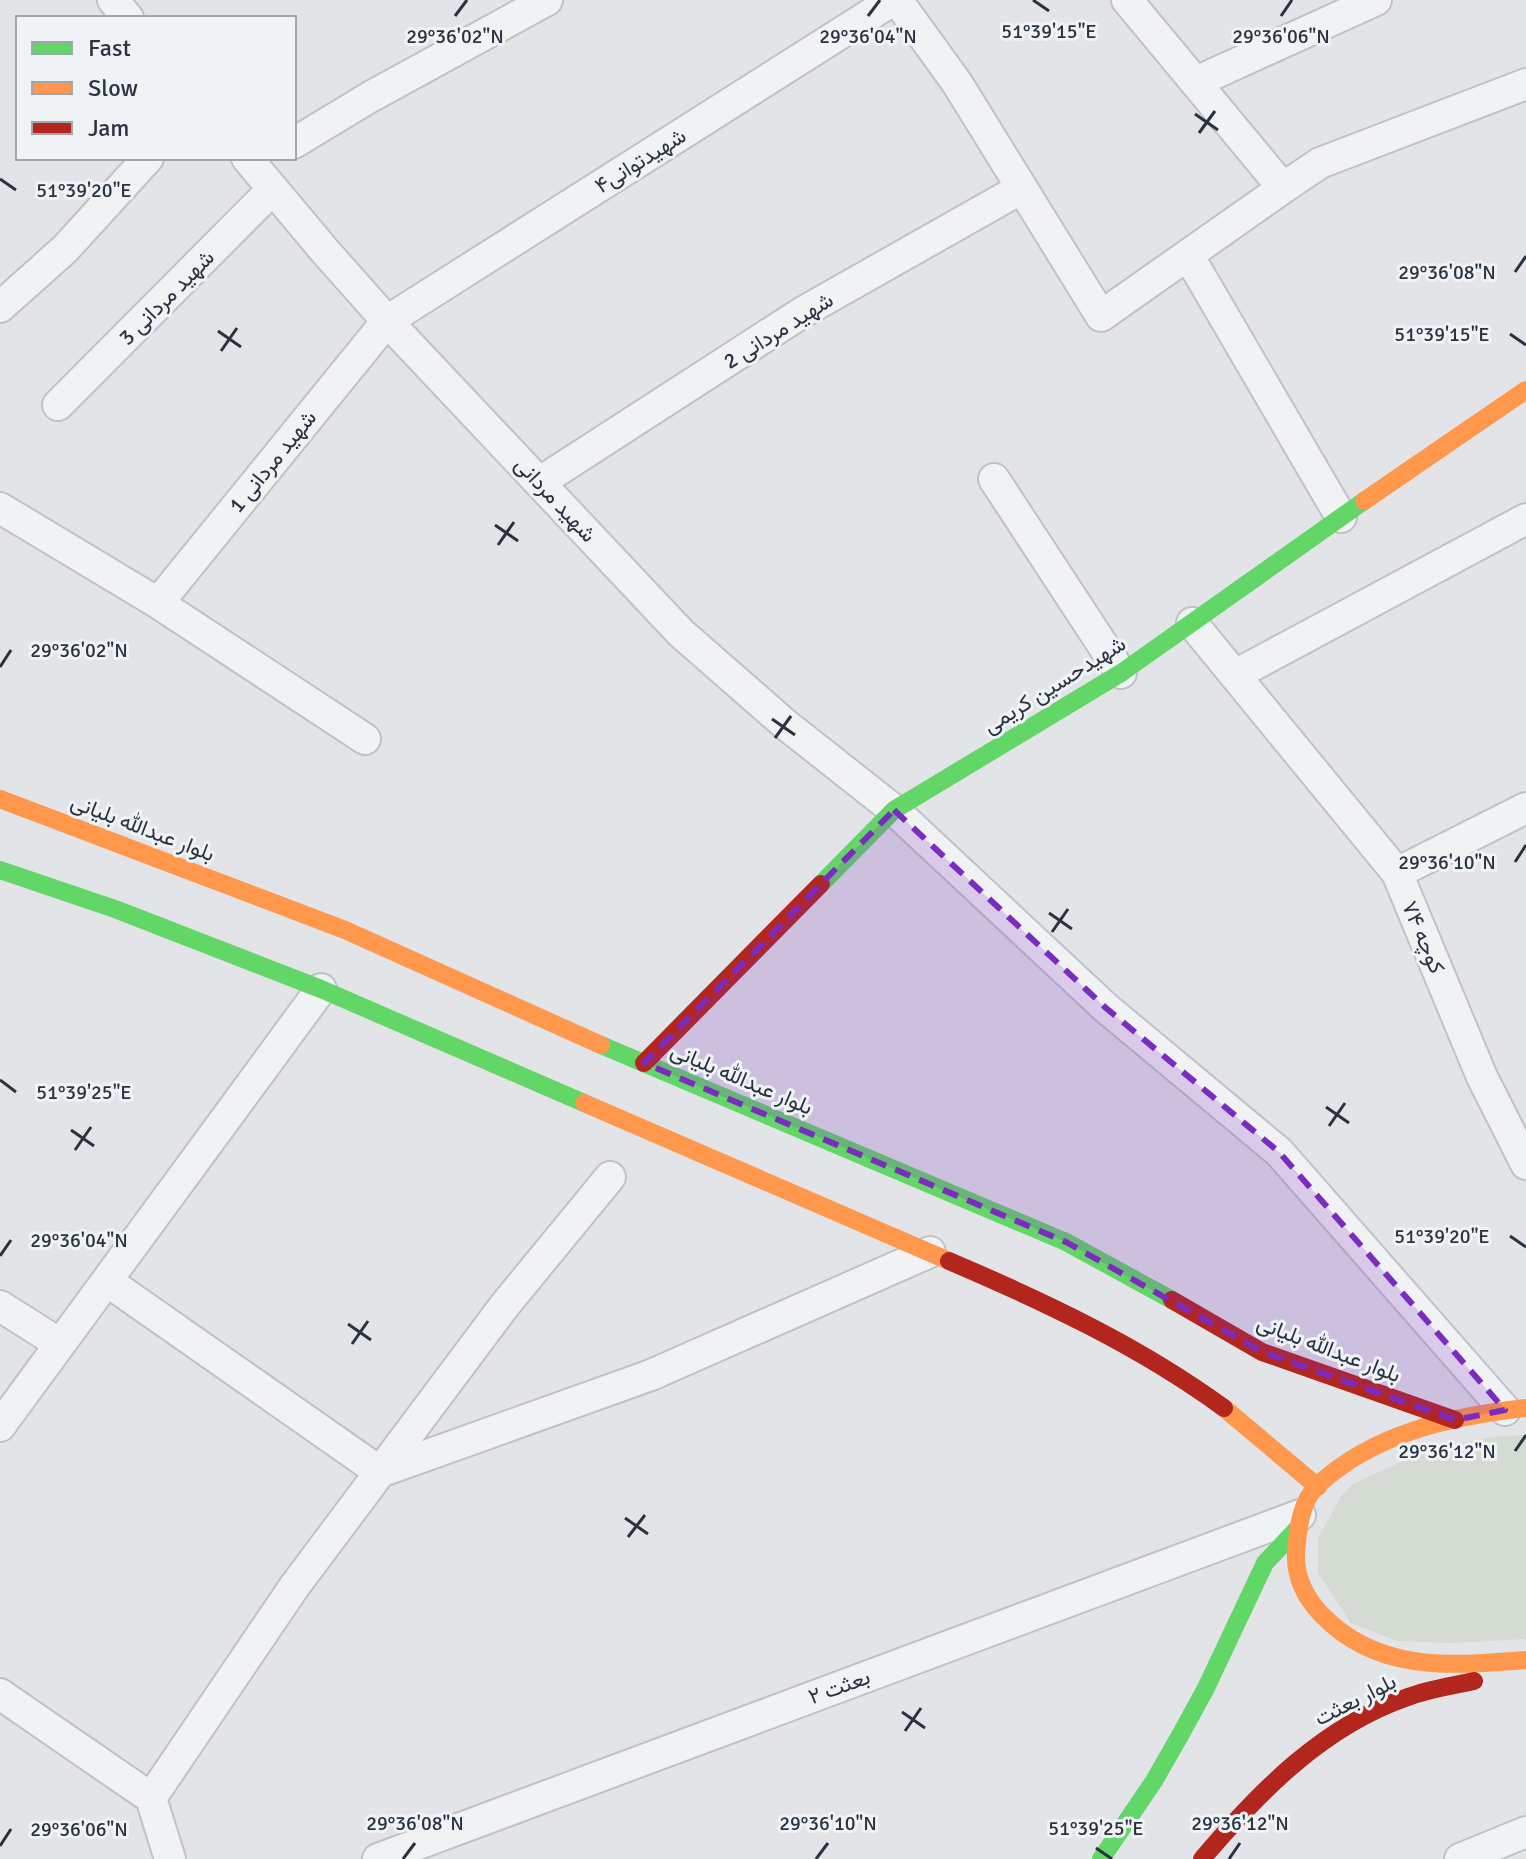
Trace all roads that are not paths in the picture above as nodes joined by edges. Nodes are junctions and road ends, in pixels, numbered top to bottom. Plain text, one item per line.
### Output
1 (113, 0) edge
2 (547, 0) edge
3 (895, 0) edge
4 (1127, 0) edge
5 (1376, 0) edge
6 (126, 16) edge
7 (1196, 82) junction
8 (1526, 84) edge
9 (296, 142) edge
10 (146, 160) edge
11 (261, 168) edge
12 (1022, 188) junction
13 (1283, 188) junction
14 (1188, 255) junction
15 (0, 307) edge
16 (387, 321) junction
17 (1526, 390) edge
18 (58, 405) dead end
19 (994, 479) dead end
20 (540, 482) junction
21 (0, 508) edge
22 (1341, 517) junction
23 (1526, 519) edge
24 (158, 603) junction
25 (1192, 623) junction
26 (1121, 673) junction
27 (1235, 675) junction
28 (365, 739) dead end
29 (0, 799) edge
30 (1526, 808) edge
31 (894, 810) junction
32 (0, 870) edge
33 (1397, 873) junction
34 (321, 989) junction
35 (644, 1063) junction
36 (1515, 1116) edge
37 (1526, 1164) edge
38 (610, 1177) dead end
39 (930, 1252) junction
40 (107, 1281) junction
41 (0, 1306) edge
42 (60, 1344) junction
43 (1516, 1409) edge
44 (1455, 1420) junction
45 (0, 1426) edge
46 (380, 1472) junction
47 (1318, 1487) junction
48 (1299, 1522) junction
49 (1526, 1660) edge
50 (1526, 1668) edge
51 (0, 1694) edge
52 (151, 1798) junction
53 (1526, 1832) edge
54 (393, 1856) edge
55 (170, 1859) edge
56 (1101, 1859) edge
57 (1202, 1859) edge
58 (1460, 1859) edge

1 - 6 street
2 - 9 street
3 - 12 street
3 - 16 street, شهیدتوانی۴
4 - 7 street
5 - 7 street
7 - 13 street
8 - 13 street
10 - 15 street
11 - 16 street, شهید مردانی
11 - 18 street, شهید مردانی 3
12 - 14 street
12 - 20 street, شهید مردانی 2
13 - 14 street
14 - 22 street
16 - 20 street, شهید مردانی
16 - 24 street, شهید مردانی 1
17 - 22 main road, شهیدحسین کریمی
19 - 26 street
20 - 31 street, شهید مردانی
21 - 24 street
22 - 25 main road, شهیدحسین کریمی
23 - 27 street
24 - 28 street
25 - 26 main road, شهیدحسین کریمی
25 - 27 street, کوچه ۷۴
26 - 31 main road, شهیدحسین کریمی
27 - 33 street, کوچه ۷۴
29 - 35 main road, بلوار عبدالله بلیانی
30 - 33 street
31 - 35 main road, شهیدحسین کریمی
31 - 43 street, شهید مردانی
32 - 34 main road
33 - 36 street, کوچه ۷۴
34 - 39 main road
34 - 40 street
35 - 44 main road, بلوار عبدالله بلیانی
36 - 37 street, کوچه ۷۴
38 - 46 street
39 - 46 street
39 - 47 main road
40 - 42 street
40 - 46 street
41 - 42 street
42 - 45 street
43 - 44 main road
44 - 47 main road
46 - 52 street
47 - 48 main road
48 - 49 main road
48 - 54 street, بعثت ۲
48 - 56 main road
50 - 57 main road, بلوار بعثت
51 - 52 street
52 - 55 street
53 - 58 street

